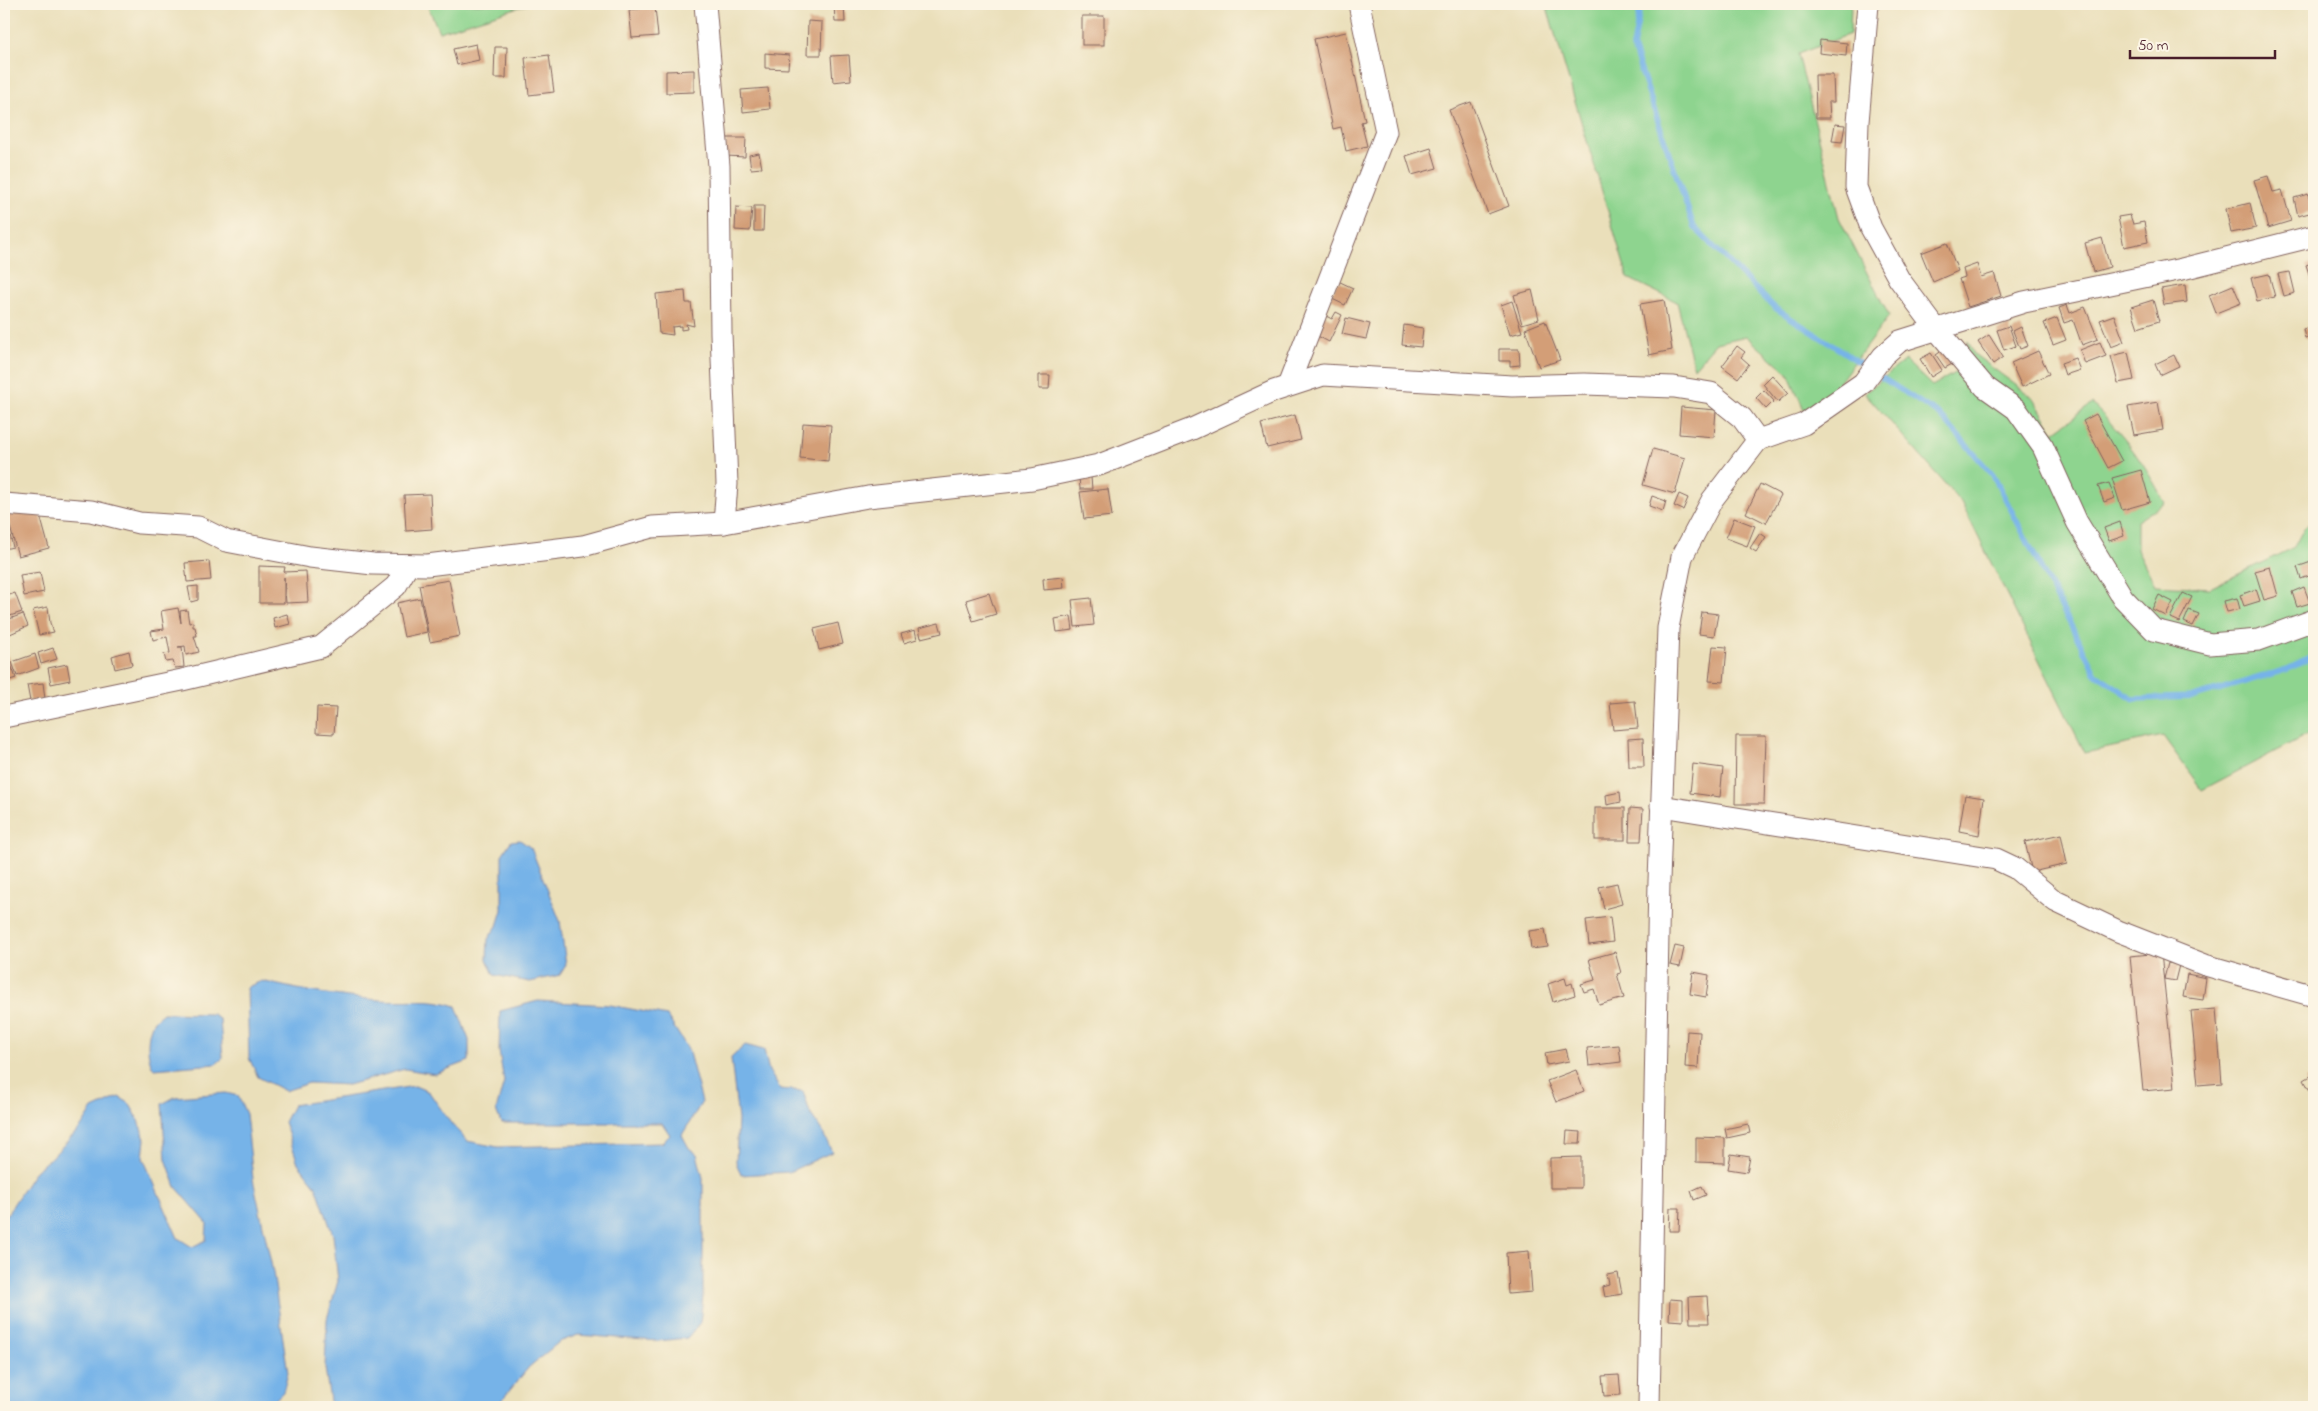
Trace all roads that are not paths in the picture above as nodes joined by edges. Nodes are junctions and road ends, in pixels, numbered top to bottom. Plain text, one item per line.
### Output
1 (705, 4) edge
2 (1359, 4) edge
3 (1868, 4) edge
4 (2314, 236) edge
5 (1936, 330) junction
6 (1288, 386) junction
7 (1758, 440) junction
8 (4, 504) edge
9 (724, 523) junction
10 (408, 565) junction
11 (2314, 620) edge
12 (4, 717) edge
13 (1661, 806) junction
14 (2314, 996) edge
15 (1650, 1407) edge

1 - 9 street
2 - 6 street
3 - 5 street
4 - 5 street
5 - 7 street
5 - 11 street
6 - 7 street
6 - 9 street
7 - 13 street
8 - 10 street
9 - 10 street
10 - 12 street
13 - 14 street
13 - 15 street

